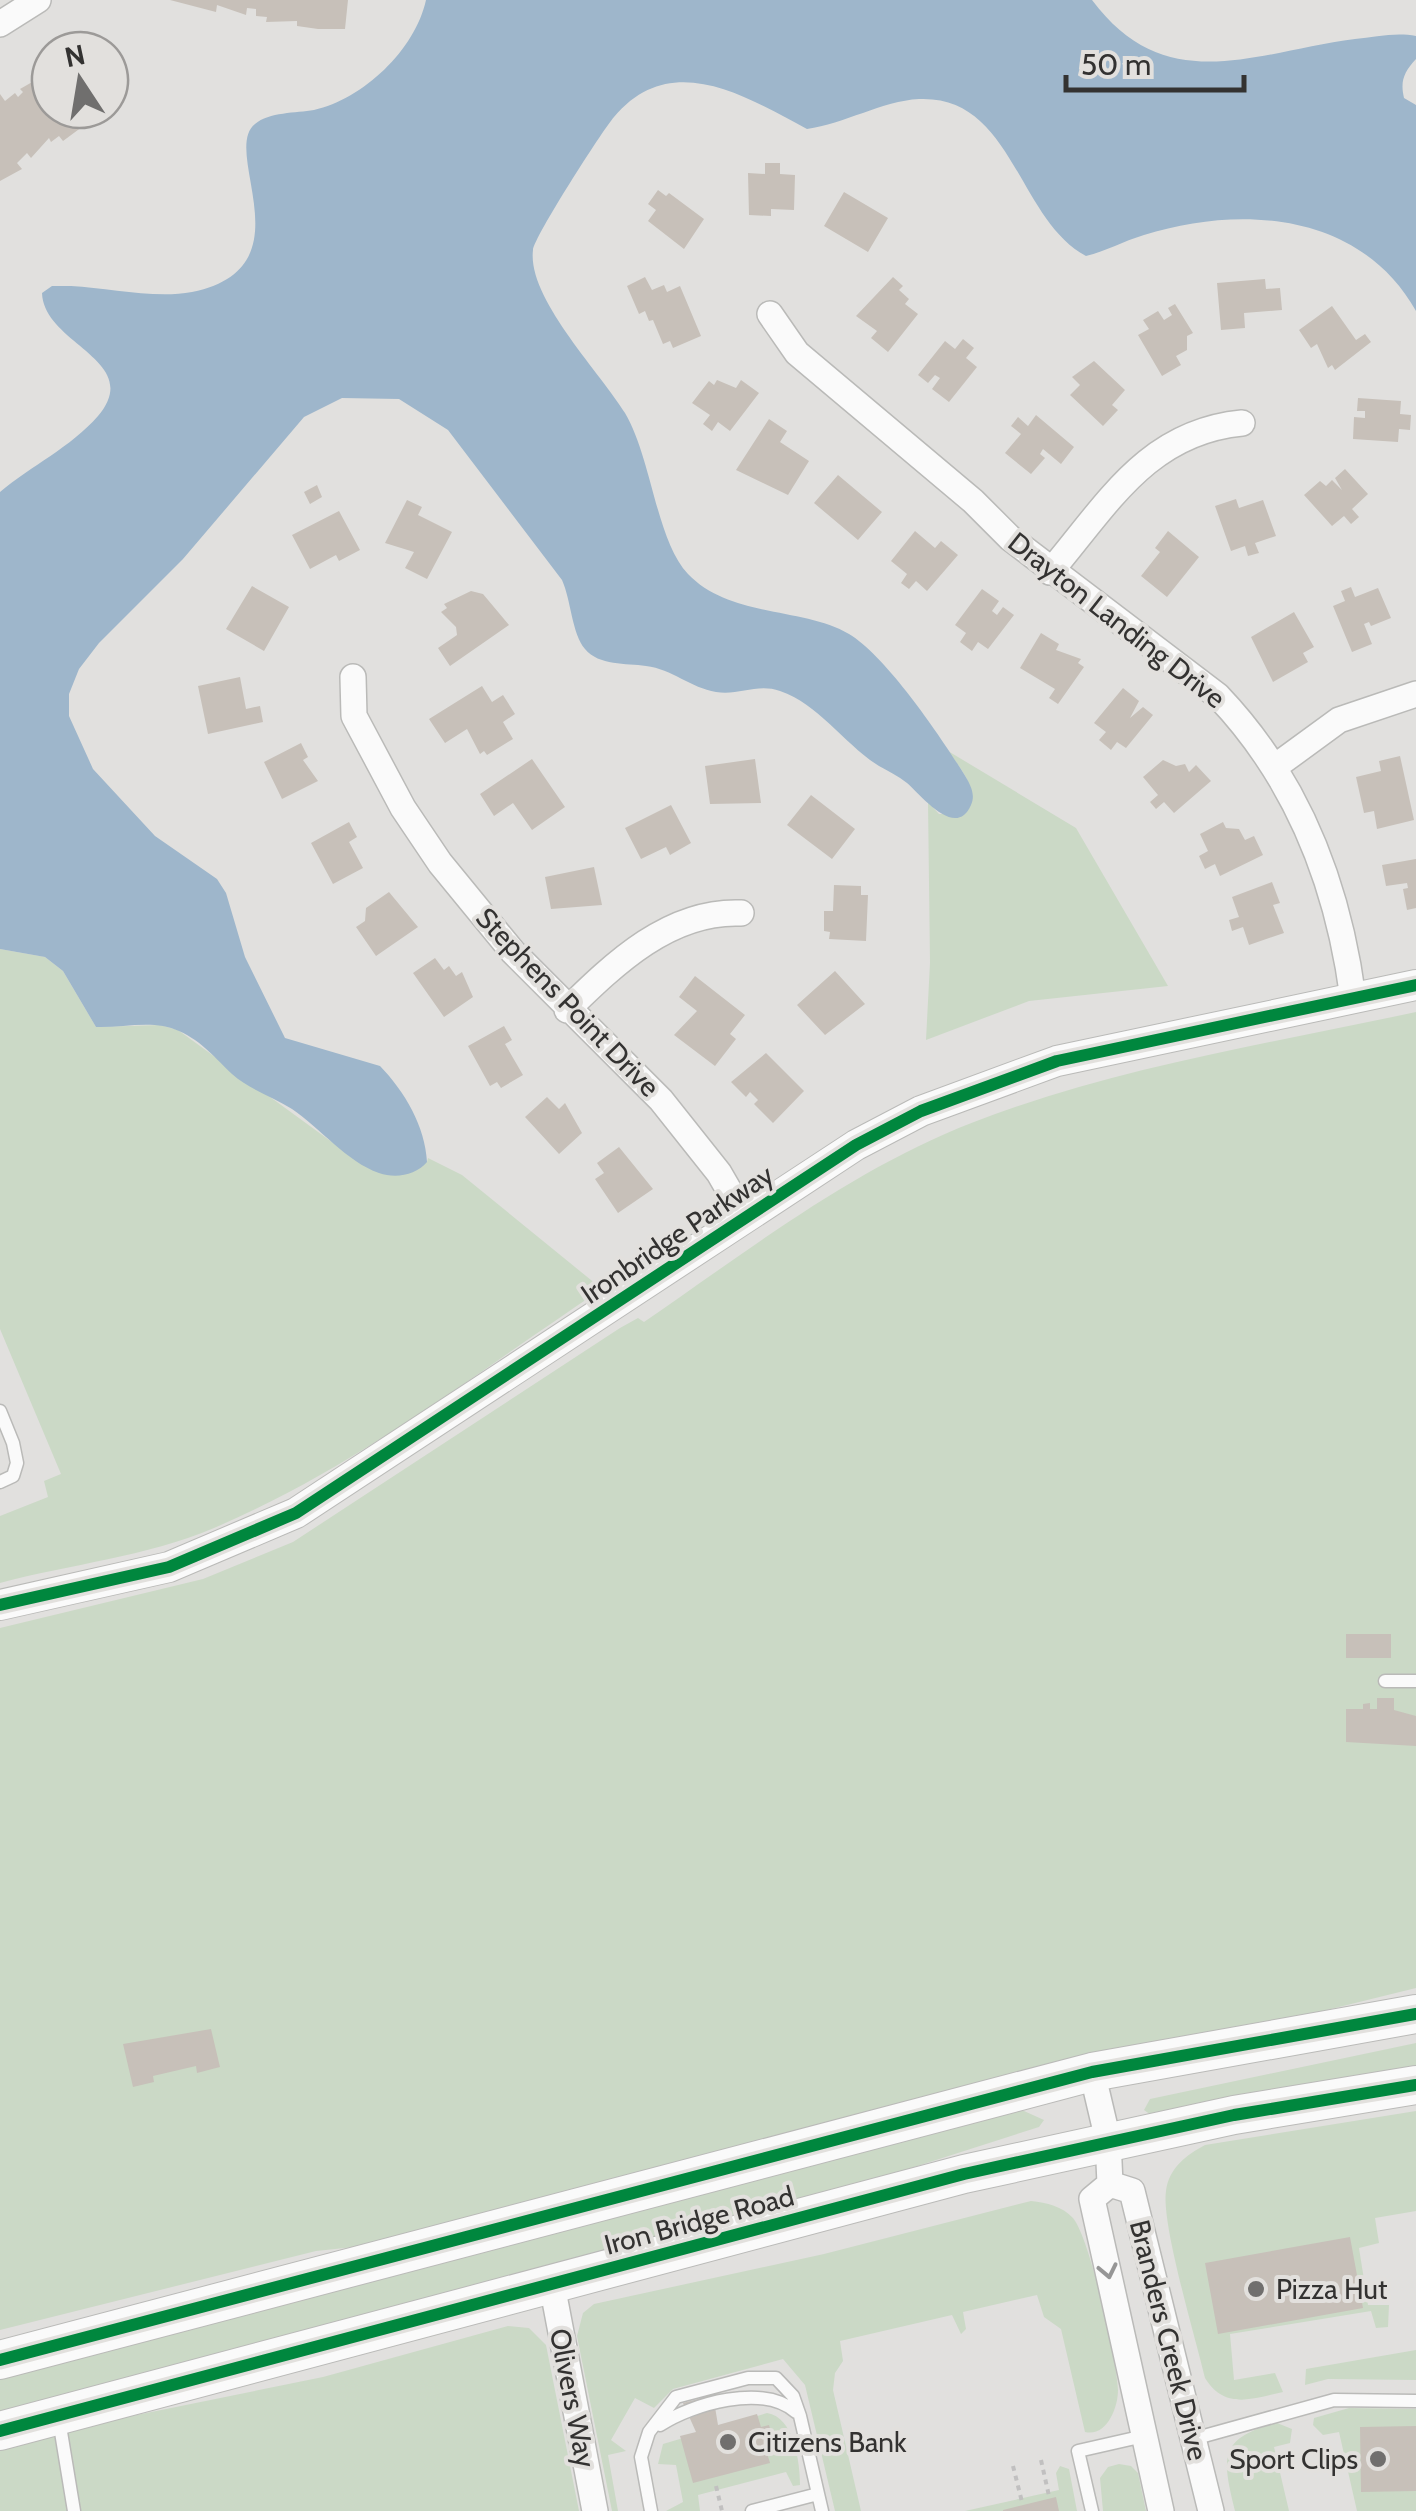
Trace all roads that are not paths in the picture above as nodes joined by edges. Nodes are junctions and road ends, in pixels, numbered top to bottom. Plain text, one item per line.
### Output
1 (38, 0) edge
2 (0, 24) edge
3 (770, 314) dead end
4 (1242, 423) dead end
5 (1050, 572) junction
6 (352, 677) dead end
7 (1416, 694) edge
8 (1276, 766) junction
9 (740, 913) dead end
10 (1416, 985) edge
11 (1352, 998) junction
12 (567, 1010) junction
13 (744, 1218) junction
14 (0, 1411) edge
15 (0, 1482) edge
16 (0, 1606) edge
17 (1385, 1681) dead end
18 (1416, 1682) edge
19 (1416, 2014) edge
20 (1092, 2072) junction
21 (1416, 2084) edge
22 (1108, 2140) junction
23 (1110, 2184) junction
24 (552, 2285) junction
25 (0, 2360) edge
26 (1416, 2401) edge
27 (58, 2416) junction
28 (800, 2416) junction
29 (0, 2431) edge
30 (649, 2432) junction
31 (1144, 2436) junction
32 (1193, 2439) junction
33 (818, 2494) junction
34 (74, 2511) edge
35 (595, 2511) edge
36 (651, 2511) edge
37 (752, 2511) edge
38 (822, 2511) edge
39 (1092, 2511) edge
40 (1161, 2511) edge
41 (1211, 2511) edge

1 - 2 street
3 - 5 street, Drayton Landing Drive
4 - 5 street
5 - 8 street, Drayton Landing Drive
6 - 12 street, Stephens Point Drive
7 - 8 street
8 - 11 street, Drayton Landing Drive
9 - 12 street
10 - 11 street, Ironbridge Parkway
11 - 13 street, Ironbridge Parkway
12 - 13 street, Stephens Point Drive
13 - 16 street, Ironbridge Parkway
14 - 15 lane
17 - 18 lane
19 - 20 main road, Iron Bridge Road
20 - 22 street, Branders Creek Drive
20 - 25 main road, Iron Bridge Road
21 - 22 main road, Iron Bridge Road
22 - 23 street, Branders Creek Drive
22 - 24 main road, Iron Bridge Road
23 -> 31 street, Branders Creek Drive
23 - 32 street, Branders Creek Drive
24 - 27 main road, Iron Bridge Road
24 - 35 street, Olivers Way
26 - 32 lane
27 - 29 main road, Iron Bridge Road
27 - 34 lane
28 - 30 lane
28 - 30 lane
28 - 33 lane
30 - 36 lane
31 - 39 lane
31 - 40 street, Branders Creek Drive
32 - 41 street, Branders Creek Drive
33 - 37 lane
33 - 38 lane

